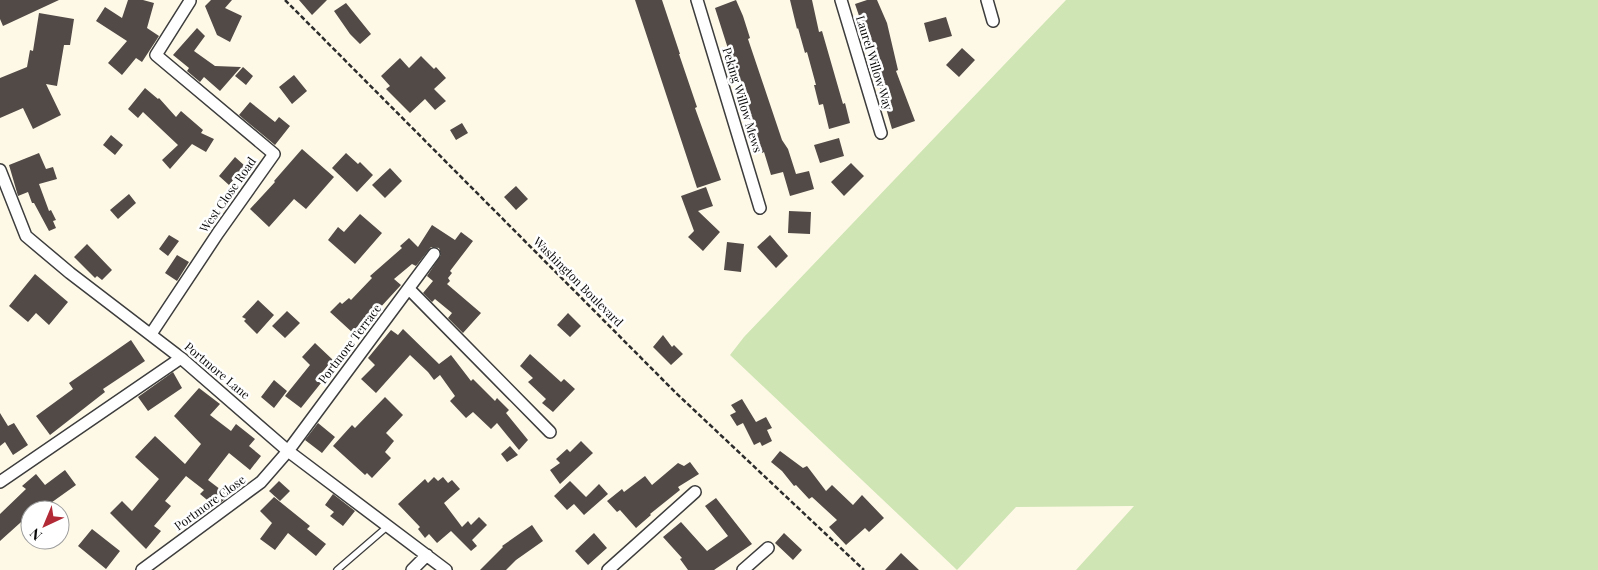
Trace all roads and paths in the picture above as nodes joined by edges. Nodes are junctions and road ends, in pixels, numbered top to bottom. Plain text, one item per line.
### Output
1 (285, 0) edge
2 (697, 0) edge
3 (841, 0) edge
4 (987, 0) edge
5 (190, 1) edge
6 (993, 21) dead end
7 (881, 133) dead end
8 (0, 170) edge
9 (760, 208) dead end
10 (434, 254) dead end
11 (409, 289) junction
12 (151, 334) junction
13 (181, 358) junction
14 (550, 432) dead end
15 (288, 451) junction
16 (0, 482) edge
17 (695, 492) dead end
18 (388, 526) junction
19 (768, 548) dead end
20 (427, 555) junction
21 (142, 570) edge
22 (337, 570) edge
23 (412, 570) edge
24 (446, 570) edge
25 (608, 570) edge
26 (743, 570) edge
27 (864, 570) edge

1 - 27 path, Washington Boulevard
2 - 9 street, Peking Willow Mews
3 - 7 street, Laurel Willow Way
4 - 6 street
5 - 12 street, West Close Road
8 - 12 street, Portmore Lane
10 - 11 street, Portmore Terrace
11 - 14 street
11 - 15 street, Portmore Terrace
12 - 13 street, Portmore Lane
13 - 15 street, Portmore Lane
13 - 16 street
15 - 18 street, Portmore Lane
15 - 21 street, Portmore Close
17 - 25 street
18 - 20 street, Portmore Lane
18 - 22 lane
19 - 26 street
20 - 23 street
20 - 24 street, Portmore Lane

